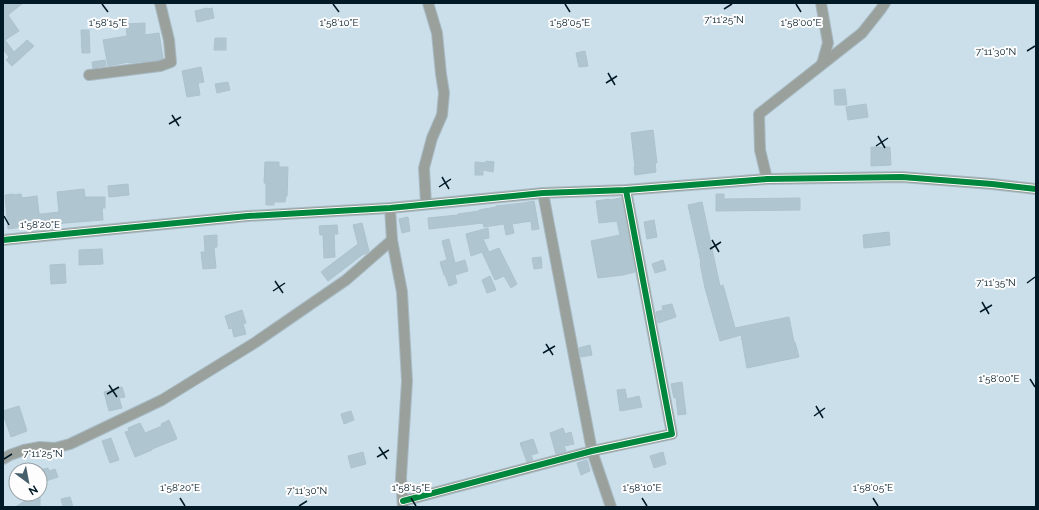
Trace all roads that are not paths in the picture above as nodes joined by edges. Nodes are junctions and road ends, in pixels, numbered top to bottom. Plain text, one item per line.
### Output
1 (160, 3) edge
2 (428, 3) edge
3 (821, 3) edge
4 (885, 3) edge
5 (822, 64) junction
6 (89, 75) dead end
7 (767, 179) junction
8 (1036, 189) edge
9 (626, 190) junction
10 (543, 193) junction
11 (426, 204) junction
12 (390, 208) junction
13 (3, 240) edge
14 (392, 240) junction
15 (592, 452) junction
16 (3, 459) edge
17 (403, 504) edge
18 (611, 507) edge

1 - 6 street
2 - 11 street
3 - 5 street
4 - 5 street
5 - 7 street
7 - 8 street
7 - 9 street
9 - 10 street
9 - 15 street
10 - 11 street
10 - 15 street
11 - 12 street
12 - 13 street
12 - 14 street
14 - 16 street
14 - 17 street
15 - 17 street
15 - 18 street

